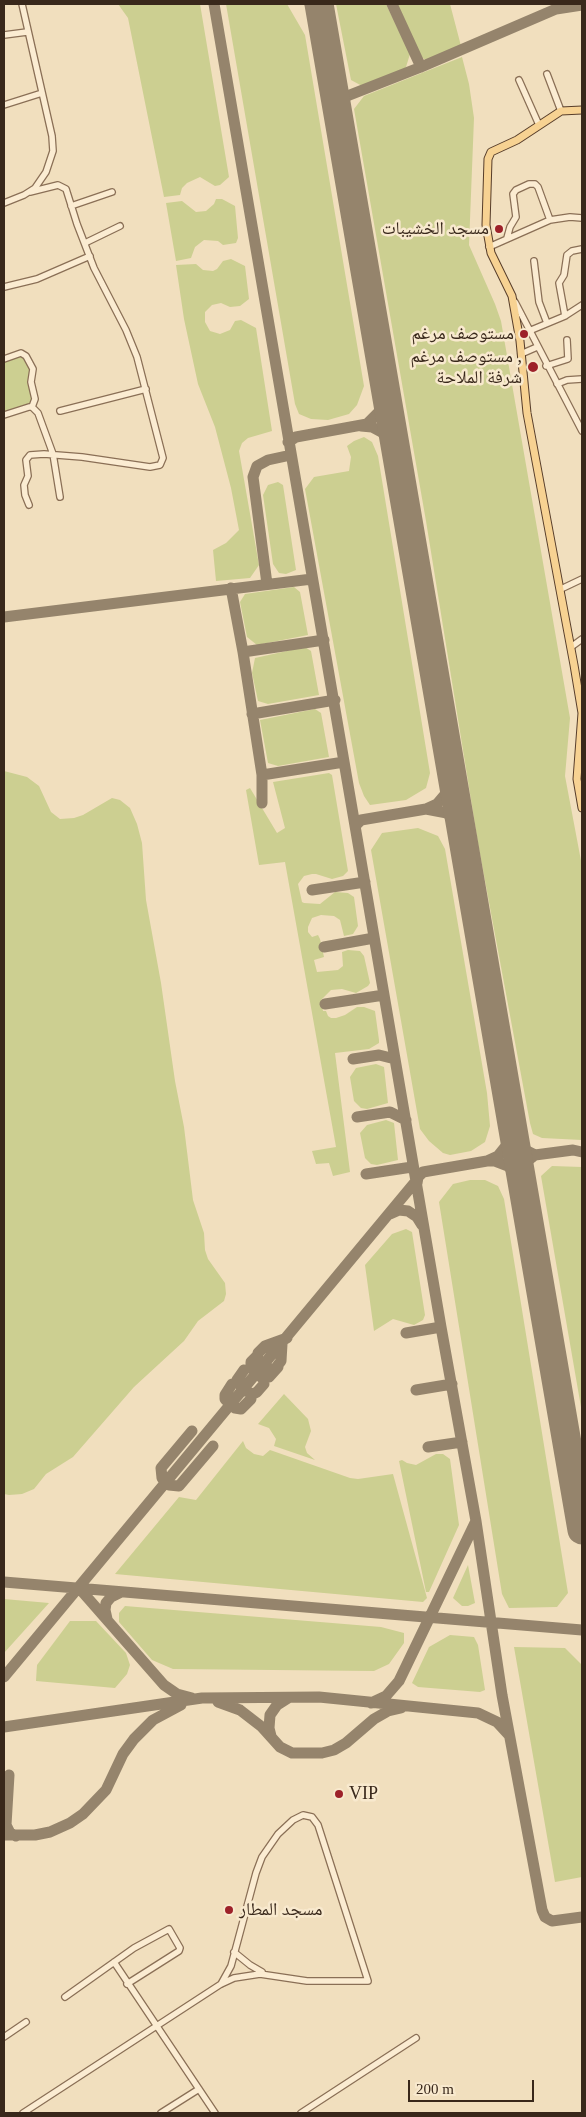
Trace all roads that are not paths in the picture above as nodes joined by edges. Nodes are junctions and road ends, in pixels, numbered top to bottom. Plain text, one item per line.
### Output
1 (22, 4) edge
2 (27, 32) junction
3 (4, 34) edge
4 (547, 74) dead end
5 (519, 80) dead end
6 (42, 93) junction
7 (4, 105) edge
8 (582, 110) edge
9 (561, 111) junction
10 (539, 125) junction
11 (30, 192) junction
12 (112, 192) dead end
13 (4, 202) edge
14 (72, 206) junction
15 (582, 218) edge
16 (550, 220) junction
17 (120, 226) dead end
18 (507, 238) junction
19 (85, 243) junction
20 (489, 247) junction
21 (582, 249) edge
22 (90, 256) junction
23 (534, 262) dead end
24 (4, 287) edge
25 (512, 296) junction
26 (582, 305) edge
27 (565, 316) junction
28 (547, 323) junction
29 (529, 331) junction
30 (568, 340) dead end
31 (537, 347) junction
32 (521, 354) junction
33 (4, 359) edge
34 (546, 366) junction
35 (582, 379) edge
36 (556, 384) junction
37 (146, 389) junction
38 (32, 407) junction
39 (60, 411) dead end
40 (4, 415) edge
41 (579, 420) edge
42 (582, 431) edge
43 (52, 454) junction
44 (60, 497) dead end
45 (29, 505) dead end
46 (582, 579) edge
47 (561, 589) junction
48 (582, 639) edge
49 (571, 648) junction
50 (582, 713) edge
51 (582, 808) edge
52 (234, 1952) junction
53 (114, 1962) junction
54 (244, 1962) junction
55 (267, 1974) junction
56 (241, 1976) junction
57 (127, 1984) junction
58 (221, 1984) junction
59 (65, 1997) dead end
60 (26, 2022) dead end
61 (157, 2026) junction
62 (4, 2036) edge
63 (416, 2038) dead end
64 (199, 2089) junction
65 (34, 2106) junction
66 (23, 2113) edge
67 (38, 2113) edge
68 (161, 2113) edge
69 (214, 2113) edge
70 (301, 2113) edge

1 - 2 street
2 - 3 street
2 - 6 street
4 - 9 street
5 - 10 street
6 - 7 street
6 - 11 street
8 - 9 main road
9 - 10 main road
10 - 20 main road
11 - 13 street
11 - 14 street
12 - 14 street
14 - 19 street
15 - 16 street
16 - 18 street
16 - 18 street
17 - 19 street
18 - 20 street
19 - 22 street
20 - 25 main road
21 - 27 street
22 - 24 street
22 - 37 street
23 - 28 street
25 - 29 street
25 - 32 main road
26 - 27 street
27 - 28 street
28 - 29 street
29 - 31 street
30 - 34 street
31 - 32 street
31 - 34 street
32 - 47 main road
33 - 38 street
34 - 36 street
35 - 36 street
36 - 41 street
37 - 39 street
37 - 43 street
38 - 40 street
38 - 43 street
41 - 42 street
43 - 44 street
43 - 45 street
46 - 47 street
47 - 49 main road
48 - 49 street
49 - 50 main road
50 - 51 main road
52 - 54 street
52 - 55 street
52 - 58 street
53 - 57 street
53 - 57 street
53 - 59 street
54 - 55 street
54 - 56 street
55 - 56 street
56 - 58 street
57 - 61 street
58 - 61 street
60 - 62 street
61 - 64 street
61 - 65 street
63 - 70 street
64 - 68 street
64 - 69 street
65 - 66 street
65 - 67 street

